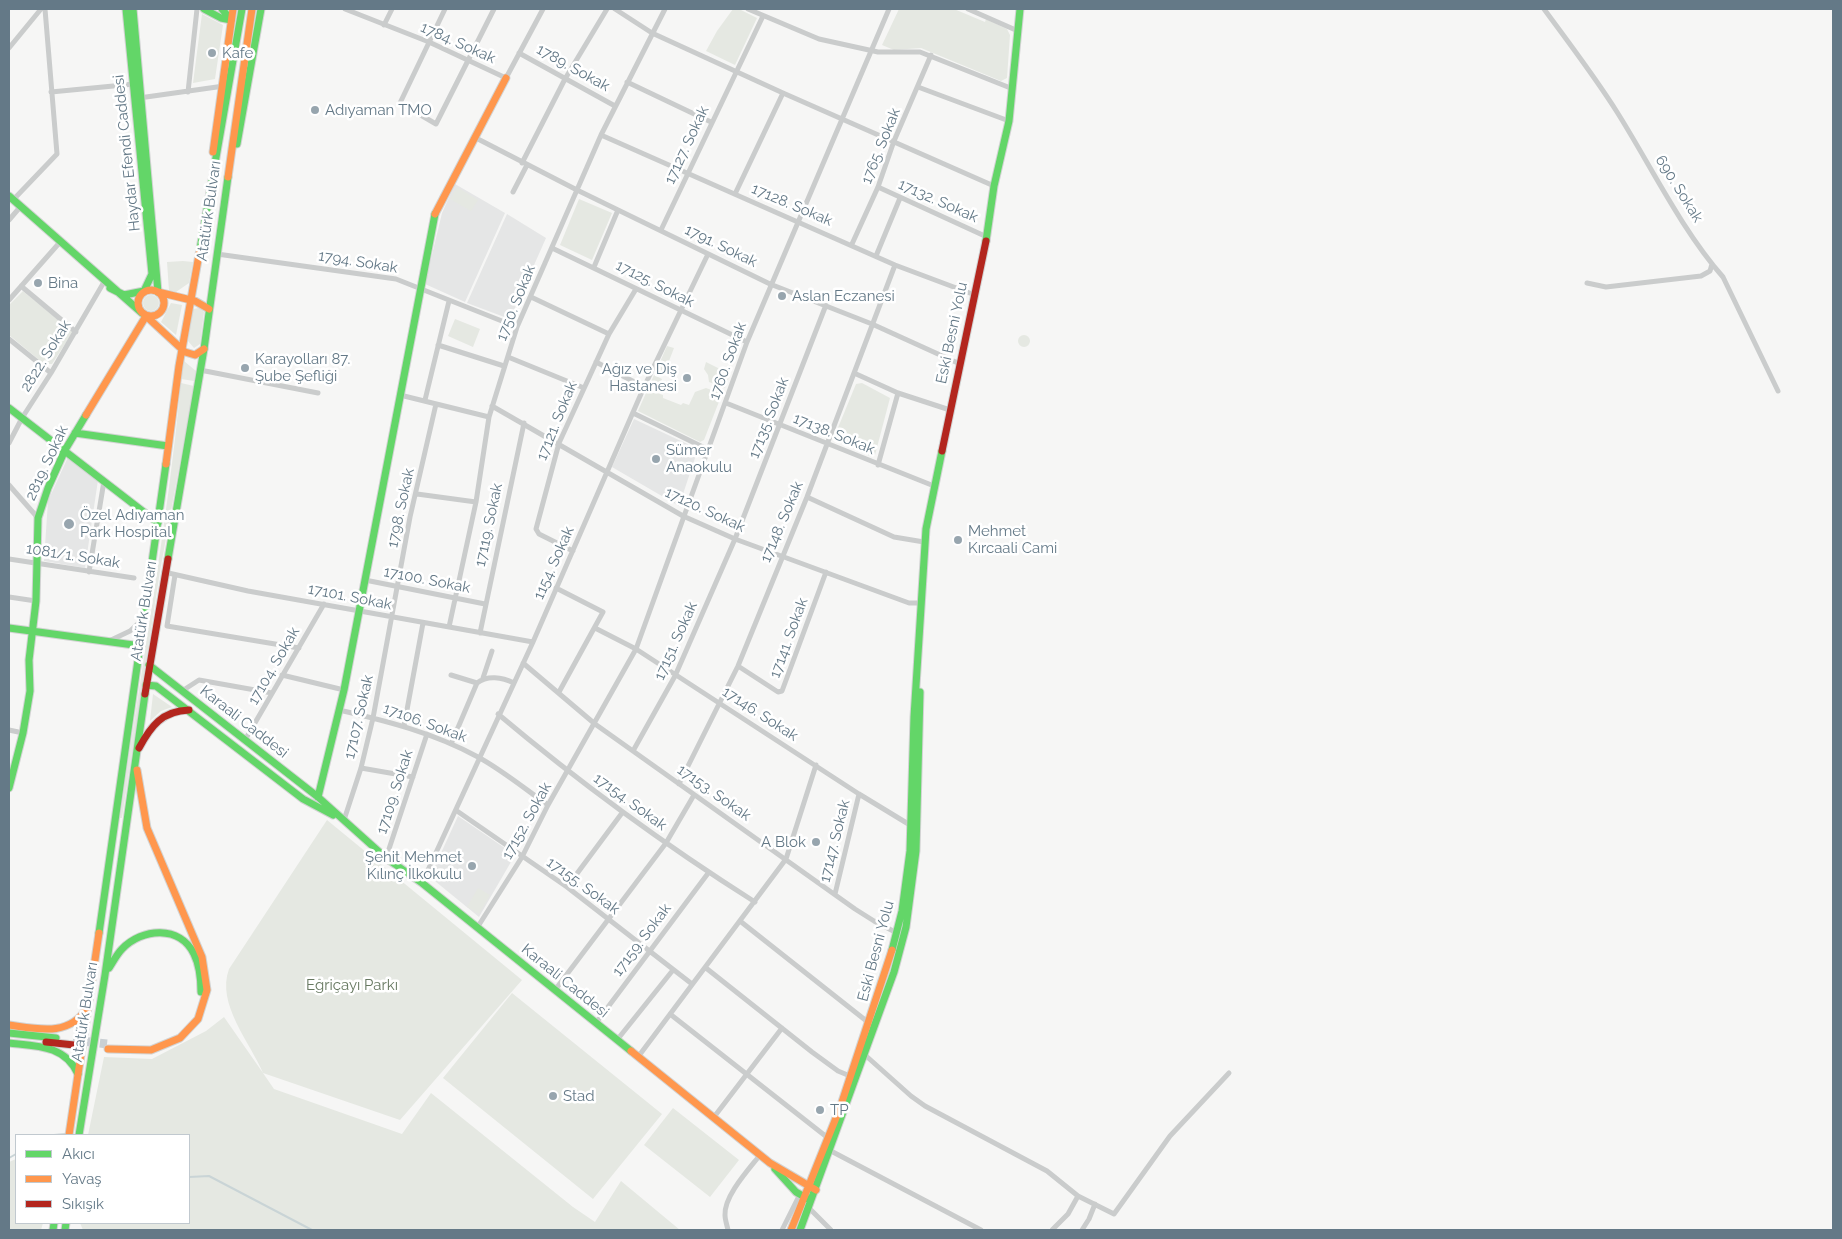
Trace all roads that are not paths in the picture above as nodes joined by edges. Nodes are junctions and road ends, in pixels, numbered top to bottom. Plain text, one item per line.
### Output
1 (43, 9) edge
2 (126, 9) edge
3 (133, 9) edge
4 (197, 9) edge
5 (204, 9) edge
6 (222, 9) edge
7 (233, 9) edge
8 (242, 9) edge
9 (252, 9) edge
10 (261, 9) edge
11 (347, 9) edge
12 (392, 9) edge
13 (445, 9) edge
14 (494, 9) edge
15 (543, 9) edge
16 (606, 9) edge
17 (615, 9) edge
18 (665, 9) edge
19 (748, 9) edge
20 (889, 9) edge
21 (968, 9) edge
22 (1020, 9) edge
23 (1544, 9) edge
24 (763, 16) junction
25 (232, 20) junction
26 (384, 25) junction
27 (1018, 31) junction
28 (652, 33) junction
29 (430, 42) junction
30 (9, 48) edge
31 (870, 51) junction
32 (519, 53) junction
33 (931, 56) junction
34 (467, 60) junction
35 (737, 72) junction
36 (506, 78) junction
37 (565, 79) junction
38 (626, 82) junction
39 (134, 84) junction
40 (228, 86) junction
41 (220, 87) junction
42 (918, 87) junction
43 (1013, 89) junction
44 (51, 92) junction
45 (188, 92) junction
46 (783, 93) junction
47 (139, 98) junction
48 (615, 106) junction
49 (842, 118) junction
50 (1009, 121) junction
51 (711, 122) junction
52 (601, 135) junction
53 (476, 138) junction
54 (894, 141) junction
55 (525, 164) junction
56 (686, 174) junction
57 (994, 186) junction
58 (878, 187) junction
59 (577, 190) junction
60 (513, 192) dead end
61 (735, 194) junction
62 (11, 198) edge
63 (900, 198) junction
64 (207, 202) junction
65 (224, 205) junction
66 (21, 206) junction
67 (618, 210) junction
68 (9, 220) edge
69 (798, 221) junction
70 (661, 230) junction
71 (987, 237) junction
72 (61, 241) junction
73 (852, 244) junction
74 (552, 248) junction
75 (217, 254) junction
76 (708, 254) junction
77 (876, 256) junction
78 (1712, 264) junction
79 (895, 265) junction
80 (594, 267) junction
81 (104, 282) junction
82 (1587, 283) dead end
83 (770, 284) junction
84 (21, 286) junction
85 (110, 288) junction
86 (420, 288) junction
87 (636, 289) junction
88 (144, 292) junction
89 (158, 292) junction
90 (975, 295) junction
91 (531, 297) junction
92 (9, 300) edge
93 (190, 300) junction
94 (449, 301) junction
95 (826, 305) junction
96 (209, 309) junction
97 (680, 311) junction
98 (144, 315) junction
99 (872, 324) junction
100 (517, 327) junction
101 (76, 332) junction
102 (609, 334) junction
103 (9, 340) edge
104 (747, 342) junction
105 (438, 345) junction
106 (182, 348) junction
107 (204, 349) junction
108 (508, 357) junction
109 (596, 362) junction
110 (960, 364) junction
111 (504, 366) junction
112 (200, 370) junction
113 (51, 373) junction
114 (854, 373) junction
115 (644, 387) junction
116 (584, 388) junction
117 (1778, 391) dead end
118 (318, 393) dead end
119 (898, 393) junction
120 (400, 395) junction
121 (425, 400) junction
122 (726, 403) junction
123 (436, 404) junction
124 (492, 406) junction
125 (9, 408) edge
126 (950, 410) junction
127 (633, 413) junction
128 (489, 417) junction
129 (22, 418) junction
130 (524, 423) junction
131 (781, 425) junction
132 (75, 433) junction
133 (828, 442) junction
134 (9, 443) edge
135 (558, 443) junction
136 (168, 446) junction
137 (708, 449) junction
138 (66, 450) junction
139 (878, 465) junction
140 (606, 472) junction
141 (104, 481) junction
142 (9, 485) edge
143 (934, 486) junction
144 (417, 494) junction
145 (807, 497) junction
146 (476, 502) junction
147 (683, 516) junction
148 (38, 518) junction
149 (158, 523) junction
150 (735, 539) junction
151 (924, 542) junction
152 (573, 551) junction
153 (782, 555) junction
154 (9, 558) edge
155 (37, 564) junction
156 (164, 571) junction
157 (89, 572) junction
158 (826, 572) junction
159 (175, 575) junction
160 (134, 578) dead end
161 (365, 580) junction
162 (399, 586) junction
163 (556, 588) junction
164 (9, 597) edge
165 (455, 599) junction
166 (36, 601) junction
167 (922, 603) junction
168 (324, 604) junction
169 (485, 604) junction
170 (360, 611) junction
171 (146, 614) junction
172 (393, 618) junction
173 (424, 623) junction
174 (449, 626) junction
175 (9, 628) edge
176 (595, 628) junction
177 (33, 632) junction
178 (480, 633) junction
179 (108, 642) junction
180 (533, 642) junction
181 (141, 646) junction
182 (299, 648) junction
183 (636, 649) junction
184 (492, 651) dead end
185 (523, 663) junction
186 (149, 665) junction
187 (919, 665) junction
188 (738, 666) junction
189 (282, 675) junction
190 (452, 675) dead end
191 (675, 676) junction
192 (484, 678) junction
193 (476, 683) junction
194 (514, 683) junction
195 (146, 685) junction
196 (344, 690) junction
197 (182, 691) junction
198 (559, 692) junction
199 (272, 693) junction
200 (720, 703) junction
201 (189, 710) junction
202 (339, 710) junction
203 (498, 714) junction
204 (373, 718) junction
205 (595, 724) junction
206 (404, 726) junction
207 (9, 730) edge
208 (23, 733) junction
209 (427, 734) junction
210 (245, 740) junction
211 (451, 744) junction
212 (633, 751) junction
213 (136, 754) junction
214 (480, 758) junction
215 (816, 765) junction
216 (361, 768) junction
217 (568, 773) junction
218 (413, 777) junction
219 (679, 784) junction
220 (9, 788) edge
221 (859, 794) junction
222 (694, 795) junction
223 (318, 798) junction
224 (548, 805) junction
225 (457, 811) junction
226 (622, 813) junction
227 (344, 820) junction
228 (910, 825) junction
229 (666, 843) junction
230 (522, 857) junction
231 (386, 858) junction
232 (786, 859) junction
233 (709, 872) junction
234 (422, 883) junction
235 (566, 888) junction
236 (835, 894) junction
237 (755, 902) junction
238 (608, 919) junction
239 (740, 921) junction
240 (477, 928) junction
241 (898, 933) junction
242 (649, 952) junction
243 (706, 968) junction
244 (673, 970) junction
245 (105, 975) junction
246 (692, 984) junction
247 (555, 990) junction
248 (89, 1003) junction
249 (670, 1014) junction
250 (596, 1023) junction
251 (869, 1023) junction
252 (9, 1025) edge
253 (782, 1028) junction
254 (9, 1033) edge
255 (9, 1039) edge
256 (617, 1040) junction
257 (9, 1043) edge
258 (865, 1055) junction
259 (638, 1057) junction
260 (1229, 1073) dead end
261 (746, 1074) junction
262 (850, 1076) junction
263 (78, 1077) junction
264 (714, 1117) junction
265 (69, 1134) edge
266 (79, 1134) edge
267 (828, 1138) junction
268 (830, 1151) junction
269 (760, 1155) junction
270 (770, 1163) junction
271 (813, 1189) junction
272 (1078, 1196) junction
273 (807, 1200) junction
274 (1095, 1204) junction
275 (728, 1230) edge
276 (782, 1230) edge
277 (791, 1230) edge
278 (800, 1230) edge
279 (831, 1230) edge
280 (981, 1230) edge
281 (1052, 1230) edge
282 (1082, 1230) edge

1 - 30 street
1 - 44 street
2 - 39 main road, Haydar Efendi Caddesi
3 - 47 main road, Haydar Efendi Caddesi
4 - 45 street
5 - 25 main road
6 - 25 main road
7 - 25 main road
8 - 40 main road, Atatürk Bulvarı
9 - 65 main road, Atatürk Bulvarı
10 - 65 main road
11 - 26 street, 1784. Sokak
12 - 26 street
13 - 29 street
14 - 34 street
15 - 32 street
16 - 37 street
17 - 28 street
18 - 28 street, 1750. Sokak
19 - 24 street
20 - 31 street, 1760. Sokak
21 - 27 street
22 - 27 main road, Eski Besni Yolu
23 - 78 street, 690. Sokak
24 - 31 street
24 - 35 street, 17127. Sokak
25 - 41 main road
26 - 29 street, 1784. Sokak
27 - 43 main road, Eski Besni Yolu
28 - 35 street
28 - 38 street, 1750. Sokak
29 - 34 street, 1784. Sokak
29 - 34 street
31 - 33 street
31 - 49 street, 1760. Sokak
32 - 36 street
32 - 37 street, 1789. Sokak
33 - 42 street, 1765. Sokak
33 - 43 street
34 - 36 street, 1784. Sokak
35 - 46 street
35 - 51 street, 17127. Sokak
36 - 53 main road
37 - 48 street, 1789. Sokak
37 - 55 street
38 - 48 street, 1750. Sokak
38 - 51 street
39 - 44 street
39 - 47 main road, Haydar Efendi Caddesi
40 - 41 street
40 - 64 main road, Atatürk Bulvarı
41 - 45 street
41 - 64 main road
42 - 50 street
42 - 54 street, 1765. Sokak
43 - 50 main road, Eski Besni Yolu
44 - 62 street
45 - 47 street
46 - 49 street
46 - 61 street
47 - 88 main road, Haydar Efendi Caddesi
47 - 89 main road, Haydar Efendi Caddesi
48 - 52 street, 1750. Sokak
49 - 54 street
49 - 69 street, 1760. Sokak
50 - 57 main road, Eski Besni Yolu
51 - 56 street, 17127. Sokak
52 - 56 street, 17128. Sokak
52 - 59 street, 1750. Sokak
53 - 55 street, 1791. Sokak
53 - 86 main road
54 - 57 street
54 - 58 street, 1765. Sokak
55 - 59 street, 1791. Sokak
55 - 60 street
56 - 61 street, 17128. Sokak
56 - 70 street, 17127. Sokak
57 - 71 main road, Eski Besni Yolu
58 - 63 street, 17132. Sokak
58 - 73 street, 1765. Sokak
59 - 67 street, 1791. Sokak
59 - 74 street, 1750. Sokak
61 - 69 street, 17128. Sokak
62 - 66 main road
63 - 71 street, 17132. Sokak
63 - 77 street
64 - 93 main road, Atatürk Bulvarı
65 - 75 main road, Atatürk Bulvarı
66 - 68 street
66 - 72 main road
67 - 70 street, 1791. Sokak
67 - 80 street
69 - 73 street, 17128. Sokak
69 - 83 street, 1760. Sokak
70 - 76 street, 1791. Sokak
71 - 90 main road, Eski Besni Yolu
72 - 81 main road
72 - 84 street
73 - 77 street, 17128. Sokak
74 - 80 street, 17125. Sokak
74 - 91 street, 1750. Sokak
75 - 86 street, 1794. Sokak
75 - 96 main road, Atatürk Bulvarı
76 - 83 street, 1791. Sokak
76 - 97 street, 1154. Sokak
77 - 79 street, 17128. Sokak
78 - 82 street
78 - 117 street, 690. Sokak
79 - 90 street, 17128. Sokak
79 - 99 street, 17148. Sokak
80 - 87 street, 17125. Sokak
81 - 85 main road
81 - 101 street, 2822. Sokak
83 - 95 street, 1791. Sokak
83 - 104 street, 1760. Sokak
84 - 92 street
84 - 101 street
85 - 88 main road
85 - 98 main road
86 - 94 street, 1794. Sokak
86 - 120 main road
87 - 97 street, 17125. Sokak
87 - 102 street, 17121. Sokak
88 - 89 main road
88 - 98 main road
89 - 93 main road
89 - 98 main road
90 - 110 main road, Eski Besni Yolu
91 - 100 street, 1750. Sokak
91 - 102 street
93 - 96 main road
93 - 106 main road, Atatürk Bulvarı
94 - 100 street, 1794. Sokak
94 - 105 street
95 - 99 street, 1791. Sokak
95 - 131 street, 17135. Sokak
96 - 107 main road, Atatürk Bulvarı
97 - 104 street, 17125. Sokak
97 - 115 street, 1154. Sokak
98 - 106 main road
98 - 132 main road, 2819. Sokak
99 - 110 street, 1791. Sokak
99 - 114 street, 17148. Sokak
100 - 108 street, 1750. Sokak
101 - 113 street, 2822. Sokak
102 - 109 street, 17121. Sokak
103 - 113 street
104 - 122 street, 1760. Sokak
105 - 111 street
105 - 121 street
106 - 107 main road
106 - 136 main road, Atatürk Bulvarı
107 - 112 main road, Atatürk Bulvarı
108 - 111 street, 1750. Sokak
108 - 116 street
109 - 115 street
109 - 116 street, 17121. Sokak
110 - 126 main road, Eski Besni Yolu
111 - 124 street, 1750. Sokak
112 - 118 street
112 - 156 main road, Atatürk Bulvarı
113 - 129 street, 2822. Sokak
114 - 119 street
114 - 133 street, 17148. Sokak
115 - 127 street, 1154. Sokak
116 - 135 street, 17121. Sokak
119 - 126 street
119 - 139 street
120 - 121 street
120 - 161 main road
121 - 123 street
122 - 131 street, 17138. Sokak
122 - 137 street, 1760. Sokak
123 - 128 street
123 - 144 street, 1798. Sokak
124 - 128 street, 1750. Sokak
124 - 130 street, 17120. Sokak
125 - 129 main road
126 - 143 main road, Eski Besni Yolu
127 - 137 street
127 - 140 street, 1154. Sokak
128 - 146 street, 1750. Sokak
129 - 134 street, 2822. Sokak
129 - 138 main road
130 - 135 street, 17120. Sokak
130 - 169 street, 17119. Sokak
131 - 133 street, 17138. Sokak
131 - 150 street, 17135. Sokak
132 - 136 main road
132 - 138 main road, 2819. Sokak
133 - 139 street, 17138. Sokak
133 - 145 street, 17148. Sokak
135 - 140 street, 17120. Sokak
135 - 152 street, 17121. Sokak
136 - 149 main road, Atatürk Bulvarı
137 - 147 street, 1760. Sokak
138 - 141 main road
138 - 148 main road, 2819. Sokak
139 - 143 street, 17138. Sokak
140 - 147 street, 17120. Sokak
140 - 152 street, 1154. Sokak
141 - 149 main road
141 - 157 street
142 - 148 street
143 - 151 main road, Eski Besni Yolu
144 - 146 street
144 - 162 street, 1798. Sokak
145 - 151 street
145 - 153 street, 17148. Sokak
146 - 165 street, 1750. Sokak
147 - 150 street, 17120. Sokak
147 - 183 street, 1760. Sokak
148 - 155 main road, 2819. Sokak
149 - 171 main road, Atatürk Bulvarı
150 - 153 street, 17120. Sokak
150 - 191 street, 17151. Sokak
151 - 167 main road, Eski Besni Yolu
152 - 163 street, 1154. Sokak
153 - 158 street, 17120. Sokak
153 - 188 street, 17148. Sokak
154 - 155 street, 1081/1. Sokak
155 - 157 street, 1081/1. Sokak
155 - 166 main road, 2819. Sokak
156 - 159 street, 17101. Sokak
156 - 186 main road, Atatürk Bulvarı
157 - 160 street, 1081/1. Sokak
158 - 167 street, 17120. Sokak
158 - 188 street, 17141. Sokak
159 - 168 street, 17101. Sokak
159 - 182 street
161 - 162 street, 17100. Sokak
161 - 170 main road
162 - 165 street, 17100. Sokak
162 - 172 street, 1798. Sokak
163 - 176 street
163 - 180 street, 1154. Sokak
164 - 166 street
165 - 169 street, 17100. Sokak
165 - 174 street, 1750. Sokak
166 - 177 main road, 2819. Sokak
167 - 187 main road, Eski Besni Yolu
168 - 170 street, 17101. Sokak
168 - 182 street, 17104. Sokak
169 - 178 street, 17119. Sokak
170 - 172 street, 17101. Sokak
170 - 196 main road
171 - 179 street
171 - 181 main road, Atatürk Bulvarı
172 - 173 street, 17101. Sokak
172 - 204 street, 17107. Sokak
173 - 174 street, 17101. Sokak
173 - 206 street
174 - 178 street, 17101. Sokak
175 - 177 main road
176 - 183 street, 17146. Sokak
176 - 198 street
177 - 179 main road
177 - 208 main road, 2819. Sokak
178 - 180 street, 17101. Sokak
179 - 181 main road
180 - 185 street, 1154. Sokak
181 - 248 main road, Atatürk Bulvarı
182 - 189 street, 17104. Sokak
183 - 191 street, 17146. Sokak
183 - 205 street, 1760. Sokak
184 - 192 street
185 - 194 street, 1154. Sokak
185 - 198 street, 17153. Sokak
186 - 195 main road, Atatürk Bulvarı
186 - 197 main road, Karaali Caddesi
187 - 228 main road, Eski Besni Yolu
187 - 258 main road, Eski Besni Yolu
188 - 200 street, 17148. Sokak
189 - 196 street
189 - 199 street, 17104. Sokak
190 - 193 street
191 - 200 street, 17146. Sokak
191 - 212 street, 17151. Sokak
192 - 193 street
192 - 194 street
193 - 211 street
194 - 203 street, 1154. Sokak
195 - 201 main road, Karaali Caddesi
195 - 213 main road, Atatürk Bulvarı
196 - 202 main road
197 - 199 street
197 - 210 main road, Karaali Caddesi
198 - 205 street, 17153. Sokak
199 - 210 street, 17104. Sokak
200 - 215 street, 17146. Sokak
200 - 219 street, 17148. Sokak
201 - 213 main road
201 - 227 main road, Karaali Caddesi
202 - 204 street, 17106. Sokak
202 - 223 main road
203 - 214 street, 1154. Sokak
203 - 217 street, 17154. Sokak
204 - 206 street, 17106. Sokak
204 - 216 street, 17107. Sokak
205 - 212 street, 17153. Sokak
205 - 217 street, 17152. Sokak
206 - 209 street, 17106. Sokak
207 - 208 street
208 - 220 main road, 2819. Sokak
209 - 211 street, 17106. Sokak
209 - 218 street, 17109. Sokak
210 - 223 main road, Karaali Caddesi
211 - 214 street, 17106. Sokak
212 - 219 street, 17153. Sokak
213 - 245 main road, Atatürk Bulvarı
213 - 245 main road
214 - 224 street, 17106. Sokak
214 - 225 street, 1154. Sokak
215 - 221 street, 17146. Sokak
215 - 232 street
216 - 218 street
216 - 227 street, 17107. Sokak
217 - 224 street, 17152. Sokak
217 - 226 street, 17154. Sokak
218 - 231 street, 17109. Sokak
219 - 222 street, 17153. Sokak
221 - 228 street, 17146. Sokak
221 - 236 street, 17147. Sokak
222 - 229 street
222 - 232 street, 17153. Sokak
223 - 227 main road, Karaali Caddesi
224 - 230 street, 17152. Sokak
225 - 230 street, 17155. Sokak
225 - 234 street, 1154. Sokak
226 - 229 street, 17154. Sokak
226 - 235 street
227 - 231 main road, Karaali Caddesi
228 - 241 main road, Eski Besni Yolu
229 - 233 street, 17154. Sokak
229 - 238 street
230 - 235 street, 17155. Sokak
230 - 240 street, 17152. Sokak
231 - 234 main road, Karaali Caddesi
232 - 236 street, 17153. Sokak
232 - 237 street
233 - 237 street, 17154. Sokak
233 - 242 street, 17159. Sokak
234 - 240 main road, Karaali Caddesi
235 - 238 street, 17155. Sokak
236 - 241 street, 17153. Sokak
237 - 239 street
238 - 242 street, 17155. Sokak
238 - 247 street
239 - 243 street
239 - 251 street
240 - 247 main road, Karaali Caddesi
241 - 251 main road, Eski Besni Yolu
242 - 244 street, 17155. Sokak
242 - 250 street, 17159. Sokak
243 - 246 street
243 - 253 street
244 - 246 street, 17155. Sokak
244 - 256 street
245 - 266 main road, Atatürk Bulvarı
246 - 249 street
247 - 250 main road, Karaali Caddesi
248 - 252 main road
248 - 263 main road, Atatürk Bulvarı
249 - 259 street
249 - 261 street
250 - 256 main road, Karaali Caddesi
251 - 262 main road, Eski Besni Yolu
253 - 261 street
253 - 262 street
254 - 255 main road
256 - 259 main road, Karaali Caddesi
257 - 263 main road
258 - 268 main road, Eski Besni Yolu
258 - 272 street
259 - 264 main road, Karaali Caddesi
260 - 274 street
261 - 264 street
261 - 267 street
262 - 267 main road, Eski Besni Yolu
263 - 265 main road, Atatürk Bulvarı
264 - 269 main road, Karaali Caddesi
267 - 271 main road, Eski Besni Yolu
268 - 271 main road, Eski Besni Yolu
268 - 280 street
269 - 270 main road, Karaali Caddesi
269 - 275 street
270 - 271 main road
270 - 273 main road
271 - 273 main road, Eski Besni Yolu
272 - 274 street
272 - 281 street
273 - 276 street
273 - 277 main road, Eski Besni Yolu
273 - 278 main road, Eski Besni Yolu
273 - 279 street
274 - 282 street

